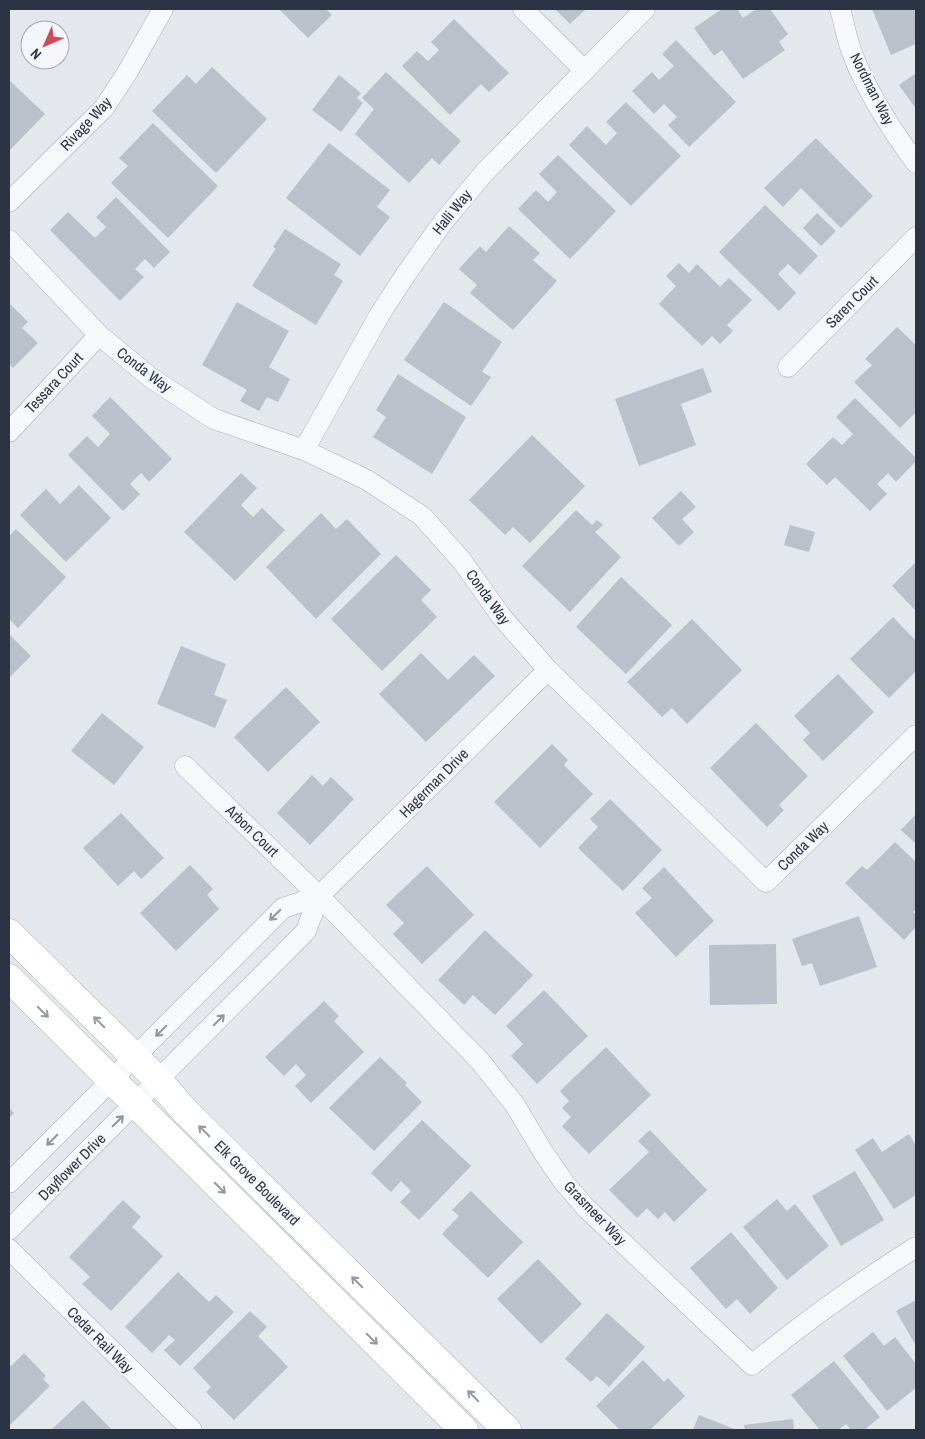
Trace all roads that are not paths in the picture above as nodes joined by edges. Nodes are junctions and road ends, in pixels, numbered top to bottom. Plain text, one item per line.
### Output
1 (163, 9) edge
2 (523, 9) edge
3 (646, 9) edge
4 (840, 9) edge
5 (584, 70) junction
6 (916, 163) edge
7 (9, 202) edge
8 (916, 237) edge
9 (9, 240) edge
10 (98, 335) junction
11 (788, 367) dead end
12 (9, 432) edge
13 (304, 450) junction
14 (548, 670) junction
15 (916, 736) edge
16 (185, 766) dead end
17 (319, 896) junction
18 (9, 933) edge
19 (9, 978) edge
20 (134, 1057) junction
21 (158, 1080) junction
22 (112, 1081) junction
23 (135, 1104) junction
24 (9, 1183) edge
25 (9, 1230) edge
26 (916, 1247) edge
27 (9, 1249) edge
28 (192, 1430) edge
29 (464, 1430) edge
30 (507, 1430) edge

1 - 7 street, Rivage Way
2 - 5 street
3 - 5 street, Halli Way
4 - 6 street, Nordman Way
5 - 13 street, Halli Way
8 - 11 street, Saren Court
9 - 10 street, Conda Way
10 - 12 street, Tessara Court
10 - 13 street, Conda Way
13 - 14 street, Conda Way
14 - 15 street, Conda Way
14 - 17 street, Hagerman Drive
16 - 17 street, Arbon Court
17 -> 20 street, Hagerman Drive
21 -> 17 street, Hagerman Drive
17 - 26 street, Grasmeer Way
20 -> 18 main road, Elk Grove Boulevard
19 -> 22 main road, Elk Grove Boulevard
20 - 21 main road, Elk Grove Boulevard
20 - 22 street, Hagerman Drive
21 - 23 street, Hagerman Drive
30 -> 21 main road, Elk Grove Boulevard
22 - 23 main road, Elk Grove Boulevard
22 -> 24 street
25 -> 23 street, Dayflower Drive
23 -> 29 main road, Elk Grove Boulevard
27 - 28 street, Cedar Rail Way

